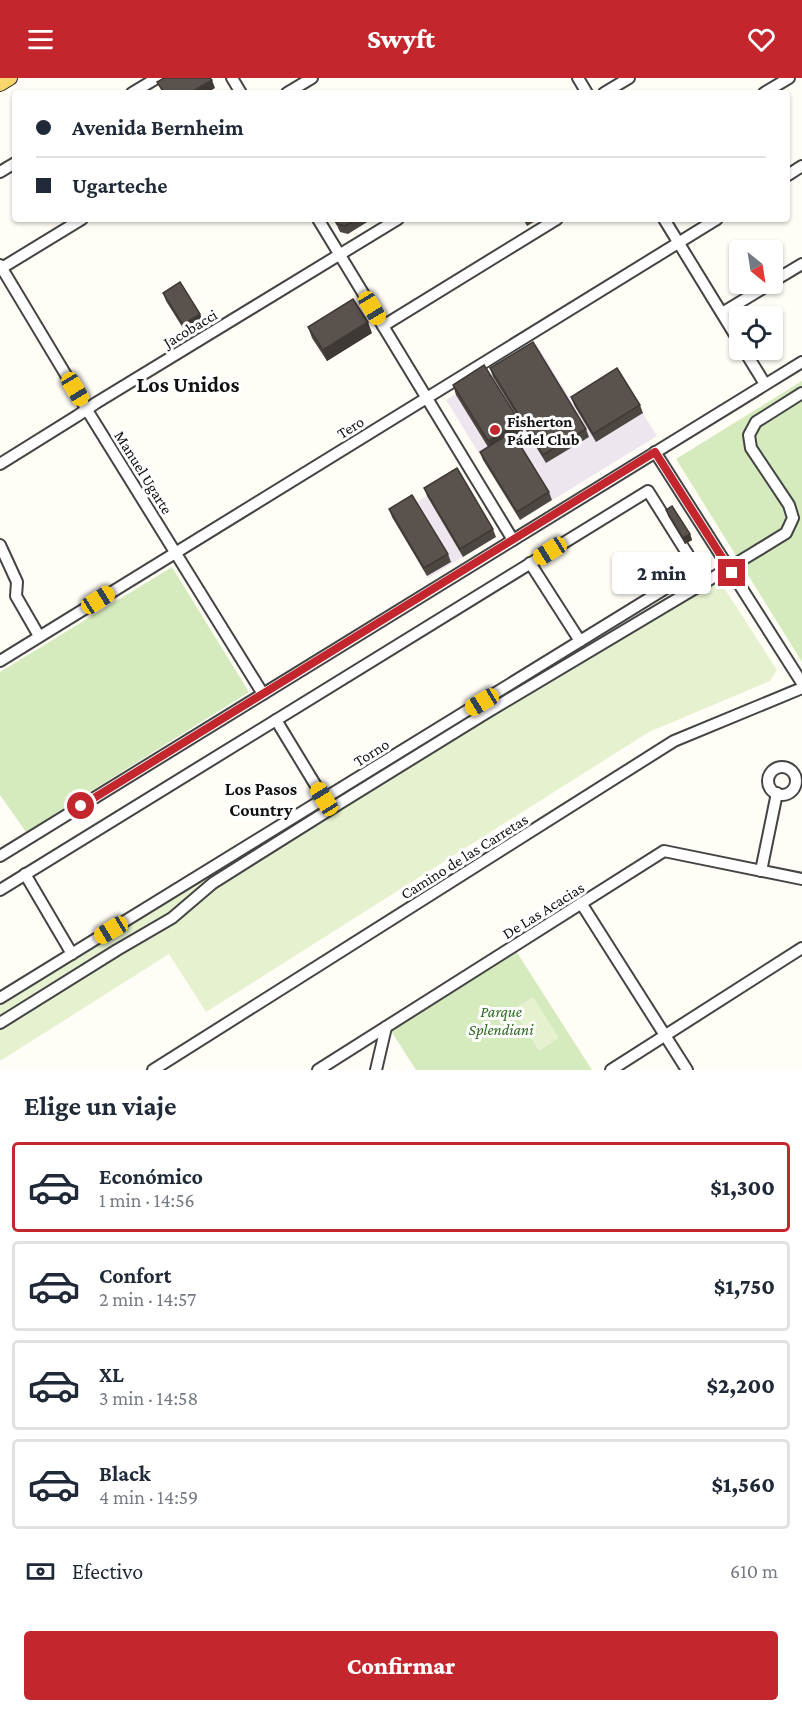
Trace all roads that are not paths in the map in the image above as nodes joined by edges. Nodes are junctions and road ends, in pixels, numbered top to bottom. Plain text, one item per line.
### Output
1 (10, 78) edge
2 (157, 78) edge
3 (312, 78) edge
4 (629, 78) edge
5 (789, 78) edge
6 (0, 84) edge
7 (137, 90) edge
8 (292, 90) edge
9 (609, 90) edge
10 (769, 90) edge
11 (77, 222) edge
12 (320, 222) edge
13 (393, 222) edge
14 (551, 222) edge
15 (666, 222) edge
16 (712, 222) edge
17 (678, 243) junction
18 (339, 255) junction
19 (802, 264) edge
20 (1, 268) edge
21 (783, 276) edge
22 (753, 294) edge
23 (722, 313) junction
24 (729, 325) edge
25 (383, 326) junction
26 (750, 360) edge
27 (802, 362) edge
28 (765, 384) junction
29 (802, 393) edge
30 (426, 397) junction
31 (87, 410) junction
32 (655, 452) junction
33 (0, 464) edge
34 (691, 522) junction
35 (674, 532) junction
36 (513, 540) junction
37 (0, 545) edge
38 (176, 551) junction
39 (530, 563) junction
40 (39, 636) junction
41 (580, 641) junction
42 (0, 660) edge
43 (802, 683) edge
44 (802, 688) edge
45 (263, 694) junction
46 (276, 720) junction
47 (777, 794) dead end
48 (324, 799) junction
49 (0, 856) edge
50 (761, 871) junction
51 (25, 874) junction
52 (802, 879) edge
53 (0, 890) edge
54 (581, 903) junction
55 (802, 948) edge
56 (72, 954) junction
57 (0, 998) edge
58 (0, 1023) edge
59 (386, 1027) junction
60 (665, 1035) junction
61 (153, 1070) edge
62 (318, 1070) edge
63 (376, 1070) edge
64 (610, 1070) edge
65 (687, 1070) edge

1 - 6 main road
2 - 7 street
3 - 8 street
4 - 9 street
5 - 10 street
11 - 20 street
12 - 18 street
13 - 18 street, Jacobacci
14 - 25 street
15 - 17 street
16 - 17 street, Tero
17 - 23 street
17 - 30 street, Tero
18 - 25 street
18 - 31 street, Jacobacci
19 - 21 street
20 - 31 street, Manuel Ugarte
22 - 23 street
23 - 24 street
25 - 30 street
26 - 28 street
27 - 28 street
28 - 32 street
29 - 58 street, bridge
30 - 36 street
30 - 38 street, Tero
31 - 33 street, Jacobacci
31 - 38 street, Manuel Ugarte
32 - 34 street
32 - 36 street
34 - 35 street
34 - 43 street
35 - 39 street
35 - 41 street, Torno
36 - 45 street
37 - 40 street
38 - 40 street, Tero
38 - 45 street, Manuel Ugarte
39 - 41 street
39 - 46 street
40 - 42 street, Tero
41 - 48 street, Torno
44 - 61 street, Camino de las Carretas
45 - 49 street
46 - 48 street
46 - 51 street
47 - 50 street
48 - 56 street, Torno
50 - 52 street, De Las Acacias
50 - 54 street, De Las Acacias
51 - 53 street
51 - 56 street
54 - 59 street, De Las Acacias
54 - 60 street
55 - 60 street
56 - 57 street, Torno
59 - 62 street, De Las Acacias
59 - 63 street
60 - 64 street
60 - 65 street

